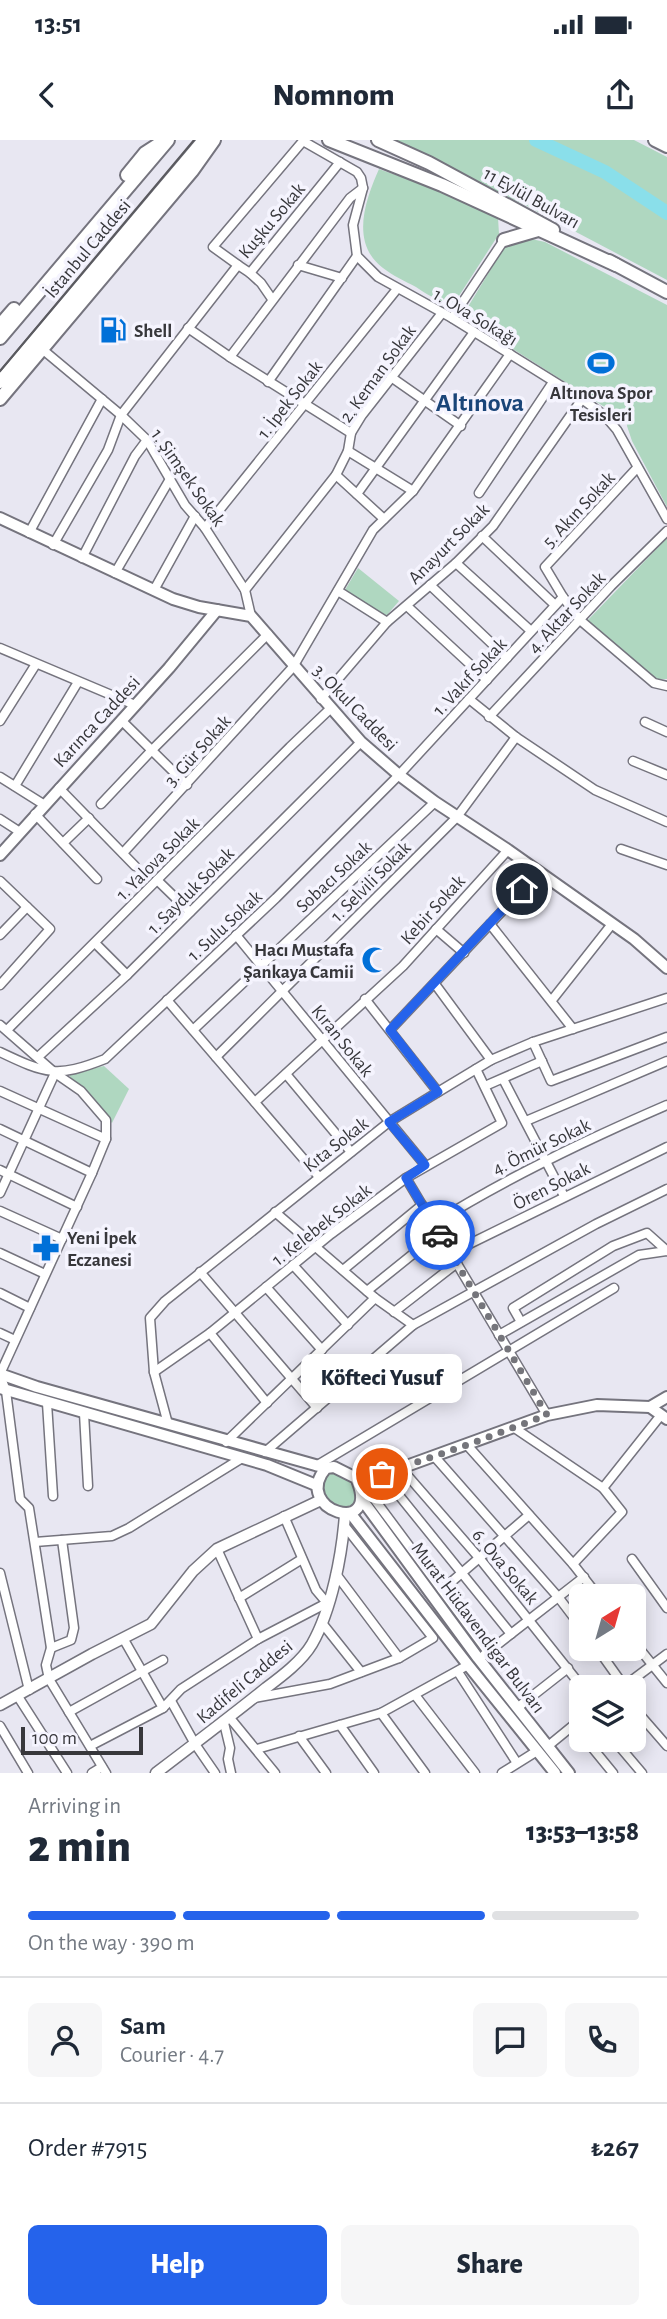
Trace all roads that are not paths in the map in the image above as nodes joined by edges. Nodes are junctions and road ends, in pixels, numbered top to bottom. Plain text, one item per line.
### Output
1 (167, 140) edge
2 (204, 140) edge
3 (214, 140) edge
4 (329, 140) edge
5 (378, 140) edge
6 (655, 140) edge
7 (303, 141) edge
8 (667, 146) edge
9 (340, 162) junction
10 (363, 188) junction
11 (504, 214) junction
12 (538, 230) junction
13 (504, 240) junction
14 (357, 256) junction
15 (238, 265) junction
16 (298, 265) junction
17 (616, 265) junction
18 (250, 273) junction
19 (342, 278) junction
20 (397, 289) junction
21 (667, 292) edge
22 (272, 299) junction
23 (442, 313) junction
24 (452, 318) junction
25 (0, 325) edge
26 (188, 328) junction
27 (474, 332) junction
28 (0, 338) edge
29 (42, 349) junction
30 (510, 354) junction
31 (230, 356) junction
32 (391, 377) junction
33 (0, 382) edge
34 (268, 382) junction
35 (553, 382) junction
36 (0, 399) edge
37 (102, 399) junction
38 (582, 399) junction
39 (424, 401) junction
40 (305, 405) junction
41 (121, 415) junction
42 (461, 426) junction
43 (351, 433) junction
44 (147, 440) junction
45 (348, 451) junction
46 (375, 467) junction
47 (637, 468) junction
48 (336, 475) junction
49 (170, 479) junction
50 (413, 491) junction
51 (479, 493) dead end
52 (357, 494) junction
53 (195, 516) junction
54 (0, 518) edge
55 (384, 519) junction
56 (667, 519) edge
57 (205, 528) junction
58 (667, 531) edge
59 (29, 533) junction
60 (482, 536) junction
61 (53, 545) junction
62 (82, 558) junction
63 (456, 563) junction
64 (115, 573) junction
65 (430, 585) junction
66 (154, 590) junction
67 (245, 590) junction
68 (338, 591) junction
69 (563, 597) junction
70 (555, 605) junction
71 (407, 606) junction
72 (217, 610) junction
73 (251, 616) junction
74 (580, 620) junction
75 (387, 622) junction
76 (531, 631) junction
77 (268, 634) junction
78 (0, 648) edge
79 (507, 658) junction
80 (36, 664) junction
81 (293, 667) junction
82 (487, 680) junction
83 (78, 682) junction
84 (667, 686) edge
85 (321, 699) junction
86 (469, 699) junction
87 (135, 705) junction
88 (330, 709) junction
89 (489, 717) junction
90 (121, 720) junction
91 (0, 722) edge
92 (645, 722) dead end
93 (667, 732) edge
94 (516, 737) junction
95 (361, 742) junction
96 (152, 750) junction
97 (633, 761) dead end
98 (400, 775) junction
99 (667, 775) edge
100 (0, 777) edge
101 (187, 785) junction
102 (15, 786) junction
103 (59, 788) junction
104 (435, 802) junction
105 (43, 804) junction
106 (101, 804) dead end
107 (35, 814) junction
108 (457, 817) junction
109 (89, 818) junction
110 (0, 819) edge
111 (667, 821) edge
112 (20, 832) junction
113 (63, 843) junction
114 (621, 849) dead end
115 (508, 850) junction
116 (123, 853) junction
117 (0, 855) edge
118 (135, 866) dead end
119 (667, 866) edge
120 (539, 872) junction
121 (97, 878) dead end
122 (158, 880) junction
123 (0, 881) edge
124 (27, 907) junction
125 (190, 912) junction
126 (612, 924) junction
127 (490, 925) junction
128 (436, 929) junction
129 (0, 935) edge
130 (236, 935) junction
131 (95, 943) junction
132 (464, 953) junction
133 (261, 966) junction
134 (667, 968) edge
135 (127, 975) junction
136 (435, 984) junction
137 (0, 985) edge
138 (282, 991) junction
139 (667, 998) edge
140 (365, 999) junction
141 (167, 1000) junction
142 (552, 1000) junction
143 (3, 1027) edge
144 (573, 1029) junction
145 (193, 1030) junction
146 (390, 1030) junction
147 (667, 1037) edge
148 (323, 1040) junction
149 (533, 1042) junction
150 (0, 1052) edge
151 (38, 1057) junction
152 (216, 1057) junction
153 (491, 1060) junction
154 (542, 1061) junction
155 (667, 1061) edge
156 (476, 1069) junction
157 (55, 1073) junction
158 (286, 1074) junction
159 (503, 1079) junction
160 (485, 1086) junction
161 (0, 1091) edge
162 (438, 1092) junction
163 (255, 1102) junction
164 (667, 1105) edge
165 (39, 1108) junction
166 (526, 1121) junction
167 (389, 1122) junction
168 (0, 1129) edge
169 (106, 1139) junction
170 (24, 1141) junction
171 (667, 1147) edge
172 (351, 1152) junction
173 (547, 1160) junction
174 (425, 1165) junction
175 (4, 1172) edge
176 (92, 1172) junction
177 (319, 1177) junction
178 (406, 1178) junction
179 (667, 1189) edge
180 (0, 1193) edge
181 (564, 1196) junction
182 (422, 1205) junction
183 (77, 1207) junction
184 (0, 1211) edge
185 (275, 1212) junction
186 (433, 1224) junction
187 (439, 1233) junction
188 (62, 1239) junction
189 (317, 1246) junction
190 (667, 1251) edge
191 (0, 1253) edge
192 (451, 1253) junction
193 (457, 1263) junction
194 (293, 1265) junction
195 (343, 1270) junction
196 (200, 1272) junction
197 (45, 1274) junction
198 (266, 1287) junction
199 (614, 1288) dead end
200 (367, 1291) junction
201 (473, 1292) junction
202 (0, 1293) edge
203 (375, 1298) junction
204 (30, 1308) junction
205 (236, 1311) junction
206 (394, 1312) junction
207 (521, 1322) junction
208 (348, 1325) junction
209 (412, 1325) junction
210 (210, 1333) junction
211 (0, 1334) edge
212 (499, 1335) junction
213 (15, 1340) junction
214 (321, 1350) junction
215 (509, 1351) junction
216 (154, 1372) junction
217 (0, 1374) edge
218 (292, 1379) junction
219 (3, 1389) edge
220 (667, 1397) edge
221 (47, 1403) junction
222 (267, 1403) junction
223 (650, 1407) junction
224 (317, 1408) junction
225 (84, 1413) junction
226 (547, 1415) junction
227 (664, 1417) edge
228 (168, 1424) junction
229 (513, 1427) junction
230 (226, 1442) junction
231 (467, 1445) junction
232 (265, 1452) junction
233 (434, 1456) junction
234 (242, 1458) junction
235 (321, 1467) junction
236 (401, 1468) junction
237 (382, 1474) junction
238 (359, 1478) junction
239 (316, 1485) junction
240 (88, 1486) dead end
241 (603, 1488) junction
242 (53, 1496) dead end
243 (321, 1500) junction
244 (363, 1501) junction
245 (528, 1515) junction
246 (284, 1516) junction
247 (347, 1518) junction
248 (506, 1537) junction
249 (62, 1540) junction
250 (35, 1542) junction
251 (217, 1549) junction
252 (302, 1559) junction
253 (480, 1559) junction
254 (632, 1559) dead end
255 (573, 1564) junction
256 (0, 1573) edge
257 (336, 1574) junction
258 (462, 1574) junction
259 (584, 1577) junction
260 (589, 1584) edge
261 (442, 1590) junction
262 (239, 1598) junction
263 (559, 1598) junction
264 (327, 1603) junction
265 (667, 1608) edge
266 (569, 1611) edge
267 (531, 1620) junction
268 (322, 1623) junction
269 (511, 1634) junction
270 (123, 1637) junction
271 (258, 1639) junction
272 (51, 1648) junction
273 (667, 1654) edge
274 (483, 1655) junction
275 (399, 1658) junction
276 (646, 1658) edge
277 (163, 1660) dead end
278 (651, 1665) junction
279 (568, 1668) junction
280 (463, 1669) junction
281 (143, 1672) junction
282 (361, 1672) junction
283 (573, 1675) edge
284 (639, 1675) edge
285 (49, 1679) junction
286 (667, 1683) edge
287 (29, 1689) junction
288 (17, 1695) junction
289 (415, 1695) junction
290 (254, 1698) junction
291 (171, 1701) junction
292 (0, 1705) edge
293 (163, 1708) junction
294 (517, 1708) junction
295 (69, 1712) junction
296 (381, 1713) junction
297 (227, 1720) junction
298 (646, 1722) edge
299 (340, 1725) junction
300 (0, 1726) edge
301 (569, 1728) edge
302 (299, 1736) junction
303 (195, 1744) junction
304 (89, 1746) junction
305 (667, 1746) edge
306 (257, 1749) junction
307 (542, 1749) junction
308 (595, 1752) edge
309 (624, 1752) edge
310 (517, 1763) junction
311 (104, 1770) edge
312 (163, 1771) edge
313 (421, 1771) edge
314 (28, 1773) edge
315 (67, 1773) edge
316 (92, 1773) edge
317 (215, 1773) edge
318 (231, 1773) edge
319 (275, 1773) edge
320 (326, 1773) edge
321 (374, 1773) edge
322 (475, 1773) edge
323 (502, 1773) edge
324 (555, 1773) edge
325 (569, 1773) edge
326 (612, 1773) edge
327 (642, 1773) edge

1 - 25 main road
1 - 28 main road, İstanbul Caddesi
2 - 33 main road, İstanbul Caddesi
3 - 29 main road
4 - 11 main road
5 - 17 main road, 11 Eylül Bulvarı
6 - 8 main road
7 - 9 street
7 - 15 street
9 - 10 street
9 - 18 street, Kuşku Sokak
10 - 14 street
10 - 16 street
11 - 12 main road
11 - 13 main road
12 - 13 main road
12 - 17 main road
13 - 24 street
14 - 19 street
14 - 20 street, 1. Ova Sokağı
15 - 18 street, Kuşku Sokak
15 - 26 street, Kuşku Sokak
16 - 19 street
16 - 22 street
17 - 21 main road, 11 Eylül Bulvarı
18 - 22 street
19 - 34 street
20 - 23 street, 1. Ova Sokağı
20 - 40 street, 1. İpek Sokak
22 - 31 street
23 - 24 street, 1. Ova Sokağı
23 - 32 street, 2. Keman Sokak
24 - 27 street, 1. Ova Sokağı
26 - 31 street
26 - 41 street, Kuşku Sokak
27 - 30 street, 1. Ova Sokağı
27 - 39 street
29 - 36 main road
29 - 37 street, 1. Şimşek Sokak
30 - 35 street, 1. Ova Sokağı
30 - 42 street, 3. Gür Sokak
31 - 34 street
32 - 39 street
32 - 43 street, 2. Keman Sokak
34 - 40 street
35 - 38 street, 1. Ova Sokağı
35 - 51 street, Anayurt Sokak
37 - 41 street, 1. Şimşek Sokak
37 - 59 street
38 - 47 street, 1. Ova Sokağı
38 - 60 street, Anayurt Sokak
39 - 42 street
39 - 46 street
40 - 43 street
40 - 57 street, 1. İpek Sokak
41 - 44 street, 1. Şimşek Sokak
41 - 61 street, Kuşku Sokak
42 - 50 street, 3. Gür Sokak
43 - 45 street, 2. Keman Sokak
44 - 49 street, 1. Şimşek Sokak
44 - 62 street
45 - 46 street
45 - 48 street, 2. Keman Sokak
46 - 50 street
46 - 52 street
47 - 56 street, 1. Ova Sokağı
47 - 69 street, 5. Akın Sokak
48 - 52 street
48 - 67 street, 2. Keman Sokak
49 - 53 street, 1. Şimşek Sokak
49 - 64 street
50 - 55 street, 3. Gür Sokak
52 - 55 street
53 - 57 street, 1. Şimşek Sokak
53 - 66 street
54 - 59 main road
55 - 68 street, 3. Gür Sokak
57 - 67 street, 1. Şimşek Sokak
58 - 74 street, 4. Aktar Sokak
59 - 61 main road
60 - 63 street, Anayurt Sokak
60 - 70 street
61 - 62 main road
62 - 64 main road
63 - 65 street, Anayurt Sokak
63 - 76 street
64 - 66 main road
65 - 71 street, Anayurt Sokak
65 - 79 street
66 - 72 main road
67 - 73 street, 1. Şimşek Sokak
68 - 75 street
68 - 81 street, 3. Gür Sokak
69 - 70 street, 1. Vakıf Sokak
69 - 74 street, 5. Akın Sokak
70 - 76 street, 1. Vakıf Sokak
71 - 75 street, Anayurt Sokak
71 - 82 street
72 - 73 main road
72 - 87 main road, Karınca Caddesi
73 - 77 main road, 3. Okul Caddesi
74 - 84 street, 5. Akın Sokak
74 - 89 street, 4. Aktar Sokak
75 - 85 street, Anayurt Sokak
76 - 79 street, 1. Vakıf Sokak
77 - 81 main road, 3. Okul Caddesi
77 - 96 street
78 - 80 street
79 - 82 street, 1. Vakıf Sokak
80 - 83 street
80 - 91 street
81 - 85 main road, 3. Okul Caddesi
81 - 101 street, 3. Gür Sokak
82 - 86 street, 1. Vakıf Sokak
83 - 87 street
83 - 102 street
85 - 88 main road, 3. Okul Caddesi
86 - 89 street
86 - 98 street, 1. Vakıf Sokak
87 - 90 main road, Karınca Caddesi
88 - 95 main road, 3. Okul Caddesi
88 - 122 street, 1. Yalova Sokak
89 - 94 street
90 - 96 street
90 - 103 main road, Karınca Caddesi
92 - 93 street
94 - 108 street, 1. Selvili Sokak
94 - 111 street
95 - 98 main road, 3. Okul Caddesi
95 - 125 street, 1. Sayduk Sokak
96 - 101 street
96 - 106 street
97 - 99 street
98 - 104 main road, 3. Okul Caddesi
98 - 130 street, 1. Sulu Sokak
100 - 102 street
101 - 116 street, 3. Gür Sokak
102 - 105 street
103 - 105 main road, Karınca Caddesi
103 - 109 street
104 - 108 main road, 3. Okul Caddesi
104 - 133 street, Sobacı Sokak
105 - 107 main road, Karınca Caddesi
107 - 112 main road, Karınca Caddesi
107 - 113 street
108 - 115 main road, 3. Okul Caddesi
108 - 138 street, 1. Selvili Sokak
109 - 113 street
109 - 116 street
110 - 112 street
112 - 117 main road, Karınca Caddesi
113 - 121 street
114 - 119 street
115 - 120 main road, 3. Okul Caddesi
115 - 128 street, Kebir Sokak
116 - 118 street
120 - 126 main road, 3. Okul Caddesi
120 - 127 street
122 - 125 street
122 - 131 street, 1. Yalova Sokak
123 - 124 street
124 - 129 street
124 - 137 street
125 - 135 street, 1. Sayduk Sokak
126 - 134 main road, 3. Okul Caddesi
126 - 142 street
127 - 132 street
127 - 142 street
128 - 132 street
128 - 140 street, Kebir Sokak
130 - 133 street, Kıran Sokak
130 - 141 street, 1. Sulu Sokak
131 - 135 street
131 - 143 street, 1. Yalova Sokak
132 - 136 street
133 - 138 street, Kıran Sokak
133 - 145 street, Sobacı Sokak
135 - 151 street, 1. Sayduk Sokak
136 - 146 street
136 - 153 street
138 - 148 street, Kıran Sokak
138 - 152 street, 1. Selvili Sokak
139 - 144 street, Kıta Sokak
140 - 146 street
140 - 148 street, Kebir Sokak
141 - 145 street
141 - 157 street, 1. Sulu Sokak
142 - 144 street
143 - 151 street
144 - 149 street, Kıta Sokak
145 - 152 street
146 - 162 street
147 - 154 street
148 - 158 street, Kebir Sokak
148 - 167 street, Kıran Sokak
149 - 153 street, Kıta Sokak
149 - 154 street
150 - 157 street
151 - 157 street
152 - 163 street
153 - 156 street, Kıta Sokak
154 - 159 street
155 - 166 street
156 - 160 street, 1. Kelebek Sokak
156 - 162 street, Kıta Sokak
157 - 165 street
157 - 169 street
158 - 163 street, Kebir Sokak
158 - 172 street
159 - 160 street
159 - 166 street
160 - 174 street, 1. Kelebek Sokak
161 - 165 street
162 - 167 street, Kıta Sokak
163 - 177 street
164 - 173 street, 4. Ömür Sokak
165 - 169 street
165 - 170 street
166 - 173 street
167 - 172 street, Kıta Sokak
167 - 174 street, Kıran Sokak
168 - 170 street
169 - 176 street
170 - 175 street
170 - 176 street
171 - 181 street, Ören Sokak
172 - 177 street, Kıta Sokak
173 - 181 street
173 - 186 street, 4. Ömür Sokak
174 - 178 street, 1. Kelebek Sokak
175 - 180 street
175 - 183 street
176 - 183 street
177 - 185 street, Kıta Sokak
178 - 182 street
178 - 189 street, 1. Kelebek Sokak
179 - 201 street
181 - 192 street, Ören Sokak
182 - 186 street
182 - 195 street
183 - 188 street
184 - 188 street
185 - 189 street
185 - 196 street, Kıta Sokak
186 - 187 street
187 - 192 street
187 - 200 street
188 - 197 street
189 - 194 street, 1. Kelebek Sokak
189 - 195 street
190 - 207 street
190 - 207 street
191 - 197 street
192 - 193 street
193 - 201 street
193 - 206 street
194 - 198 street, 1. Kelebek Sokak
194 - 208 street
195 - 200 street
196 - 205 street
196 - 216 street, Kıta Sokak
197 - 204 street
198 - 205 street, 1. Kelebek Sokak
198 - 214 street
199 - 215 street
200 - 203 street
201 - 209 street
201 - 212 street
202 - 204 street
203 - 206 street
203 - 208 street
204 - 213 street
205 - 210 street, 1. Kelebek Sokak
205 - 218 street
206 - 209 street
207 - 212 street
208 - 214 street
209 - 224 street
210 - 216 street, 1. Kelebek Sokak
210 - 222 street
211 - 213 street
212 - 215 street
213 - 217 street
214 - 218 street
215 - 226 street
215 - 235 street
216 - 228 street, Kıta Sokak
217 - 219 street
217 - 228 main road
218 - 222 street
218 - 224 street
219 - 221 main road
219 - 250 street
220 - 223 main road
221 - 225 main road
221 - 242 street
222 - 230 street
223 - 226 main road
223 - 227 main road
224 - 232 street
225 - 234 main road
225 - 240 street
226 - 229 main road
227 - 241 street
228 - 230 main road
229 - 231 main road
229 - 241 street
230 - 232 main road
231 - 233 main road
231 - 245 street
232 - 235 main road
233 - 236 main road
233 - 248 street
234 - 239 main road
234 - 249 street
235 - 238 main road
235 - 239 main road
236 - 237 main road
236 - 253 street, 6. Ova Sokak
237 - 238 main road
237 - 258 street
238 - 244 main road
238 - 261 street
239 - 243 main road
241 - 255 street
243 - 246 street
243 - 247 main road
244 - 247 main road
244 - 274 main road, Murat Hüdavendigar Bulvarı
245 - 248 street
245 - 255 street
246 - 251 street
246 - 252 street
247 - 257 street, Kadifeli Caddesi
247 - 275 street
247 - 280 main road, Murat Hüdavendigar Bulvarı
248 - 253 street
248 - 263 street
249 - 250 street
249 - 272 street
250 - 272 street
251 - 262 street
251 - 270 street
252 - 262 street
252 - 264 street
253 - 258 street
253 - 267 street, 6. Ova Sokak
254 - 265 street
255 - 259 street
256 - 287 street
257 - 264 street, Kadifeli Caddesi
257 - 275 street
258 - 261 street
258 - 269 street
259 - 260 street
259 - 263 street
261 - 274 street
262 - 271 street
263 - 266 street
263 - 267 street
264 - 268 street, Kadifeli Caddesi
264 - 271 street
267 - 269 street
267 - 279 street, 6. Ova Sokak
268 - 282 street
268 - 290 street, Kadifeli Caddesi
269 - 274 street
270 - 281 street
270 - 285 street
271 - 291 street
272 - 285 street
273 - 278 street
274 - 294 main road, Murat Hüdavendigar Bulvarı
275 - 282 street
276 - 278 street
277 - 281 street
278 - 284 street
278 - 286 street
279 - 283 street, 6. Ova Sokak
279 - 294 street
280 - 289 street
280 - 307 main road, Murat Hüdavendigar Bulvarı
280 - 310 street
281 - 293 street
281 - 295 street
282 - 290 street
285 - 287 street
285 - 295 street
287 - 288 street
288 - 292 street
288 - 315 street
289 - 296 street
289 - 322 street
290 - 297 street, Kadifeli Caddesi
291 - 293 street
291 - 303 street
293 - 304 street
294 - 307 main road, Murat Hüdavendigar Bulvarı
295 - 304 street
296 - 299 street
296 - 313 street
297 - 303 street, Kadifeli Caddesi
297 - 306 street
297 - 318 street
298 - 305 street
299 - 302 street
299 - 321 street
300 - 314 street
301 - 307 street
302 - 306 street
302 - 320 street
303 - 312 street, Kadifeli Caddesi
303 - 317 street
304 - 311 street
306 - 319 street
307 - 310 street
307 - 324 main road, Murat Hüdavendigar Bulvarı
307 - 325 main road, Murat Hüdavendigar Bulvarı
308 - 326 street
309 - 327 street
310 - 323 street
311 - 316 street

